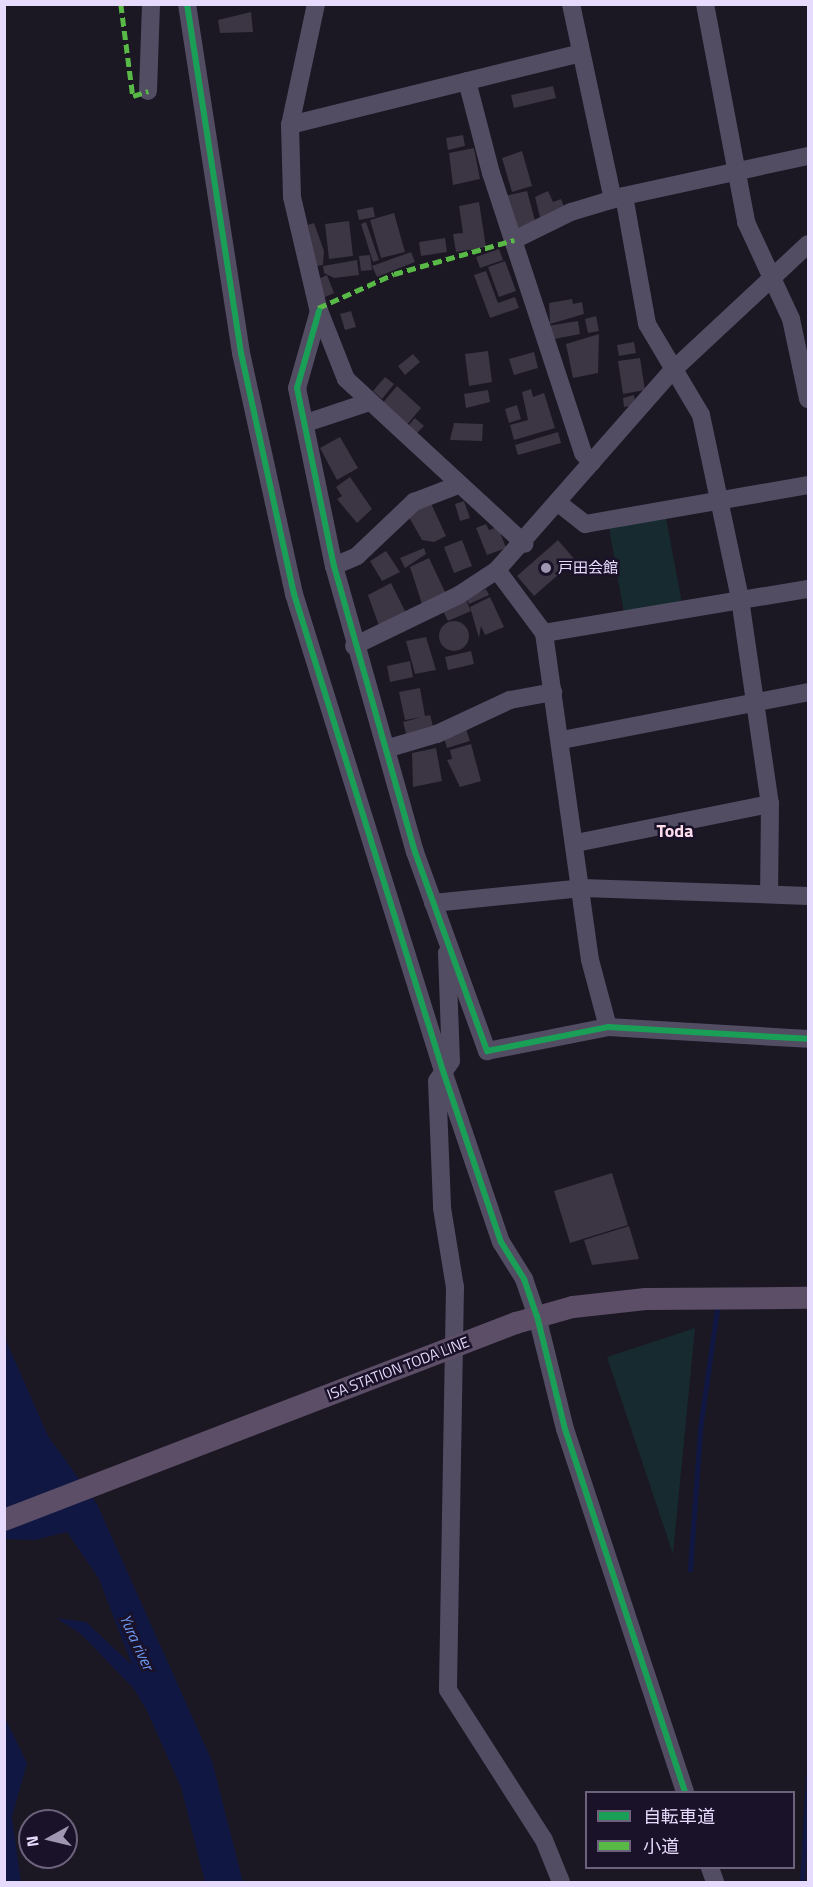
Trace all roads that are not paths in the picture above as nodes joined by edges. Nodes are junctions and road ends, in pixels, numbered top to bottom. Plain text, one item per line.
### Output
1 (151, 4) edge
2 (187, 4) edge
3 (316, 4) edge
4 (571, 4) edge
5 (705, 4) edge
6 (580, 53) junction
7 (467, 81) junction
8 (148, 91) dead end
9 (290, 125) junction
10 (808, 156) edge
11 (734, 172) junction
12 (618, 198) junction
13 (514, 240) junction
14 (808, 244) edge
15 (768, 276) junction
16 (319, 311) junction
17 (672, 371) junction
18 (807, 381) edge
19 (808, 399) edge
20 (366, 403) junction
21 (306, 423) junction
22 (592, 463) junction
23 (458, 484) junction
24 (808, 485) edge
25 (720, 501) junction
26 (557, 502) junction
27 (525, 544) junction
28 (334, 566) junction
29 (497, 570) junction
30 (808, 588) edge
31 (740, 599) junction
32 (544, 633) junction
33 (354, 646) junction
34 (554, 692) junction
35 (808, 692) edge
36 (755, 701) junction
37 (562, 740) junction
38 (388, 748) junction
39 (770, 804) junction
40 (576, 843) junction
41 (582, 888) junction
42 (769, 893) junction
43 (808, 896) edge
44 (434, 903) junction
45 (447, 945) junction
46 (608, 1027) junction
47 (808, 1039) edge
48 (444, 1074) junction
49 (808, 1298) edge
50 (537, 1316) junction
51 (4, 1520) edge
52 (685, 1791) edge
53 (561, 1882) edge

1 - 8 street
2 - 48 street
3 - 9 street
4 - 6 street
5 - 11 street
6 - 7 street
6 - 12 street
7 - 9 street
7 - 13 street
9 - 16 street
10 - 11 street
11 - 12 street
11 - 15 street
12 - 13 street
12 - 17 street
13 - 22 street
14 - 15 street
15 - 17 street
15 - 18 street
16 - 20 street
16 - 21 street
17 - 22 street
17 - 25 street
18 - 19 street
20 - 21 street
20 - 23 street
21 - 28 street
22 - 26 street
23 - 27 street
23 - 28 street
24 - 25 street
25 - 26 street
25 - 31 street
26 - 27 street
27 - 29 street
28 - 33 street
29 - 32 street
29 - 33 street
30 - 31 street
31 - 32 street
31 - 36 street
32 - 34 street
33 - 38 street
34 - 37 street
34 - 38 street
35 - 36 street
36 - 37 street
36 - 39 street
37 - 40 street
38 - 44 street
39 - 40 street
39 - 42 street
40 - 41 street
41 - 42 street
41 - 44 street
41 - 46 street
42 - 43 street
44 - 45 street
45 - 46 street
45 - 48 street
46 - 47 street
48 - 50 street
48 - 53 street
49 - 50 main road, ISA STATION TODA LINE
50 - 51 main road, ISA STATION TODA LINE, bridge
50 - 52 street

